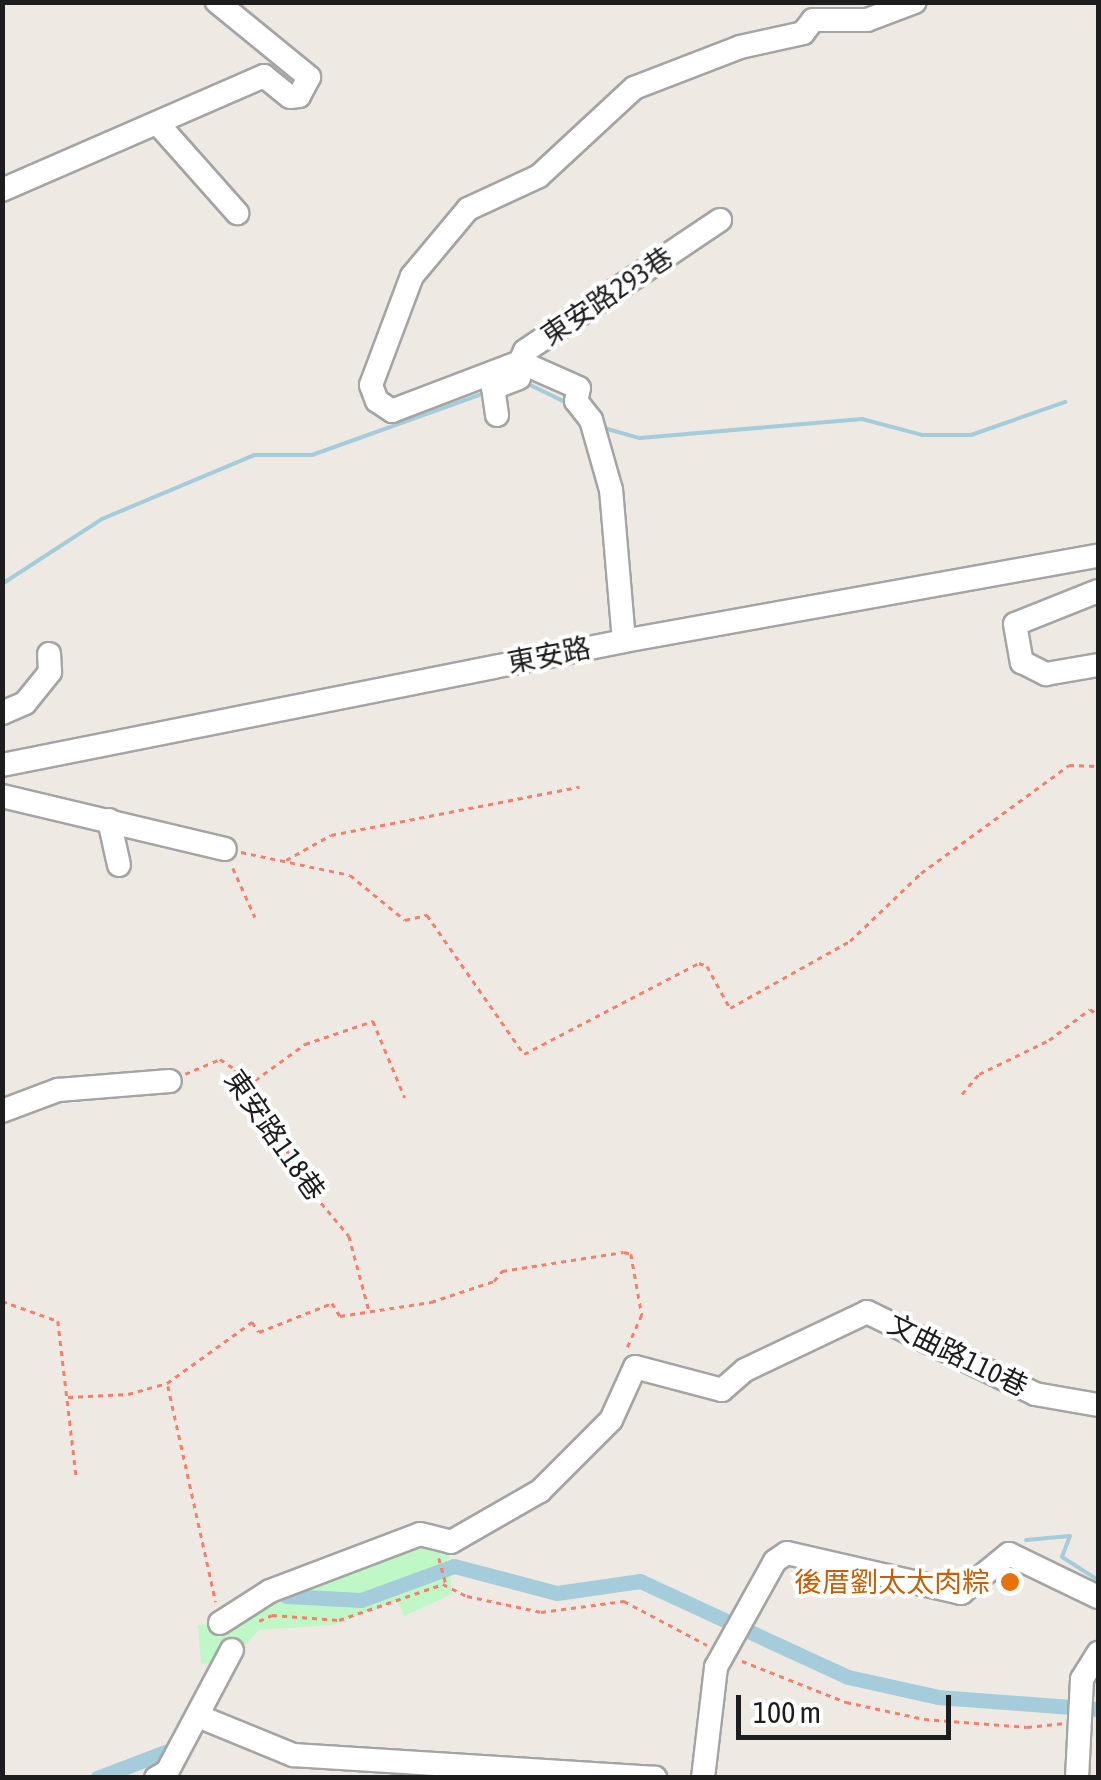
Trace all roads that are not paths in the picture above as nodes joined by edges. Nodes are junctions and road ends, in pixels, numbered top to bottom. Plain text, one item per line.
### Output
1 (217, 2) edge
2 (915, 2) edge
3 (160, 125) junction
4 (2, 190) edge
5 (237, 213) dead end
6 (720, 220) dead end
7 (520, 362) junction
8 (576, 401) junction
9 (497, 416) dead end
10 (1098, 556) edge
11 (1098, 591) edge
12 (624, 641) junction
13 (48, 654) dead end
14 (1098, 665) edge
15 (2, 713) edge
16 (2, 765) edge
17 (2, 796) edge
18 (109, 820) junction
19 (225, 849) road end
20 (120, 865) dead end
21 (170, 1081) road end
22 (2, 1111) edge
23 (1098, 1405) edge
24 (1098, 1597) edge
25 (220, 1623) road end
26 (232, 1650) road end
27 (1098, 1654) edge
28 (198, 1716) junction
29 (164, 1776) edge
30 (655, 1778) edge
31 (703, 1778) edge
32 (1077, 1778) edge

1 - 3 street
2 - 7 street
3 - 4 street
3 - 5 street
6 - 7 street, 東安路293巷
7 - 8 street, 東安路293巷
8 - 9 street
8 - 12 street, 東安路293巷
10 - 12 street, 東安路
11 - 14 street
12 - 16 street, 東安路
13 - 15 street
17 - 18 street
18 - 19 street
18 - 20 street
21 - 22 street
23 - 25 street, 文曲路110巷
24 - 31 street
26 - 28 street
27 - 32 street
28 - 29 street
28 - 30 street

